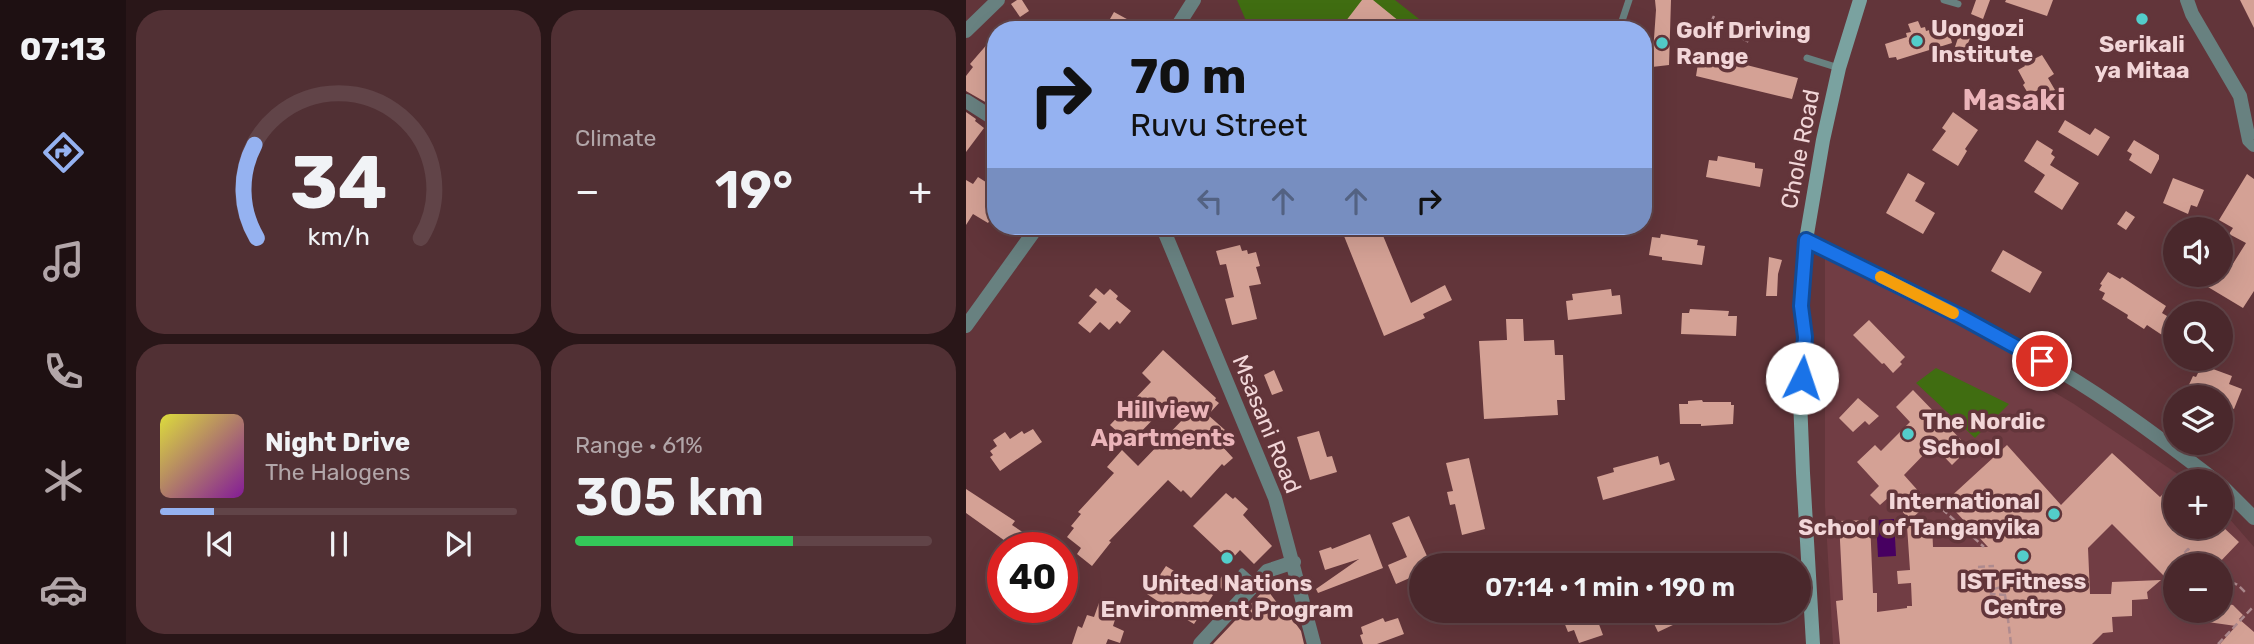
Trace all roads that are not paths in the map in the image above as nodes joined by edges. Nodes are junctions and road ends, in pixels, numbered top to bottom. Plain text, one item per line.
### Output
1 (998, 0) edge
2 (1194, 0) edge
3 (1629, 0) edge
4 (1860, 0) edge
5 (1944, 0) edge
6 (2187, 0) edge
7 (1958, 4) dead end
8 (1181, 21) edge
9 (1622, 21) edge
10 (966, 31) edge
11 (1807, 58) dead end
12 (1839, 68) junction
13 (966, 102) edge
14 (987, 115) edge
15 (2254, 145) edge
16 (1032, 235) edge
17 (1166, 235) edge
18 (1806, 240) junction
19 (966, 326) edge
20 (2200, 469) edge
21 (2233, 497) edge
22 (2254, 518) edge
23 (1294, 562) junction
24 (1242, 572) dead end
25 (1254, 583) junction
26 (1200, 644) edge
27 (1314, 644) edge
28 (1813, 644) edge

1 - 10 street
2 - 8 street
3 - 9 lane
4 - 12 street, Chole Road
5 - 7 lane
6 - 15 street
11 - 12 lane
12 - 18 street, Chole Road
13 - 14 street
16 - 19 street
17 - 23 street, Msasani Road
18 - 20 street
18 - 28 street, Chole Road
21 - 22 street
23 - 25 street
23 - 27 street, Msasani Road
24 - 25 lane
25 - 26 street

